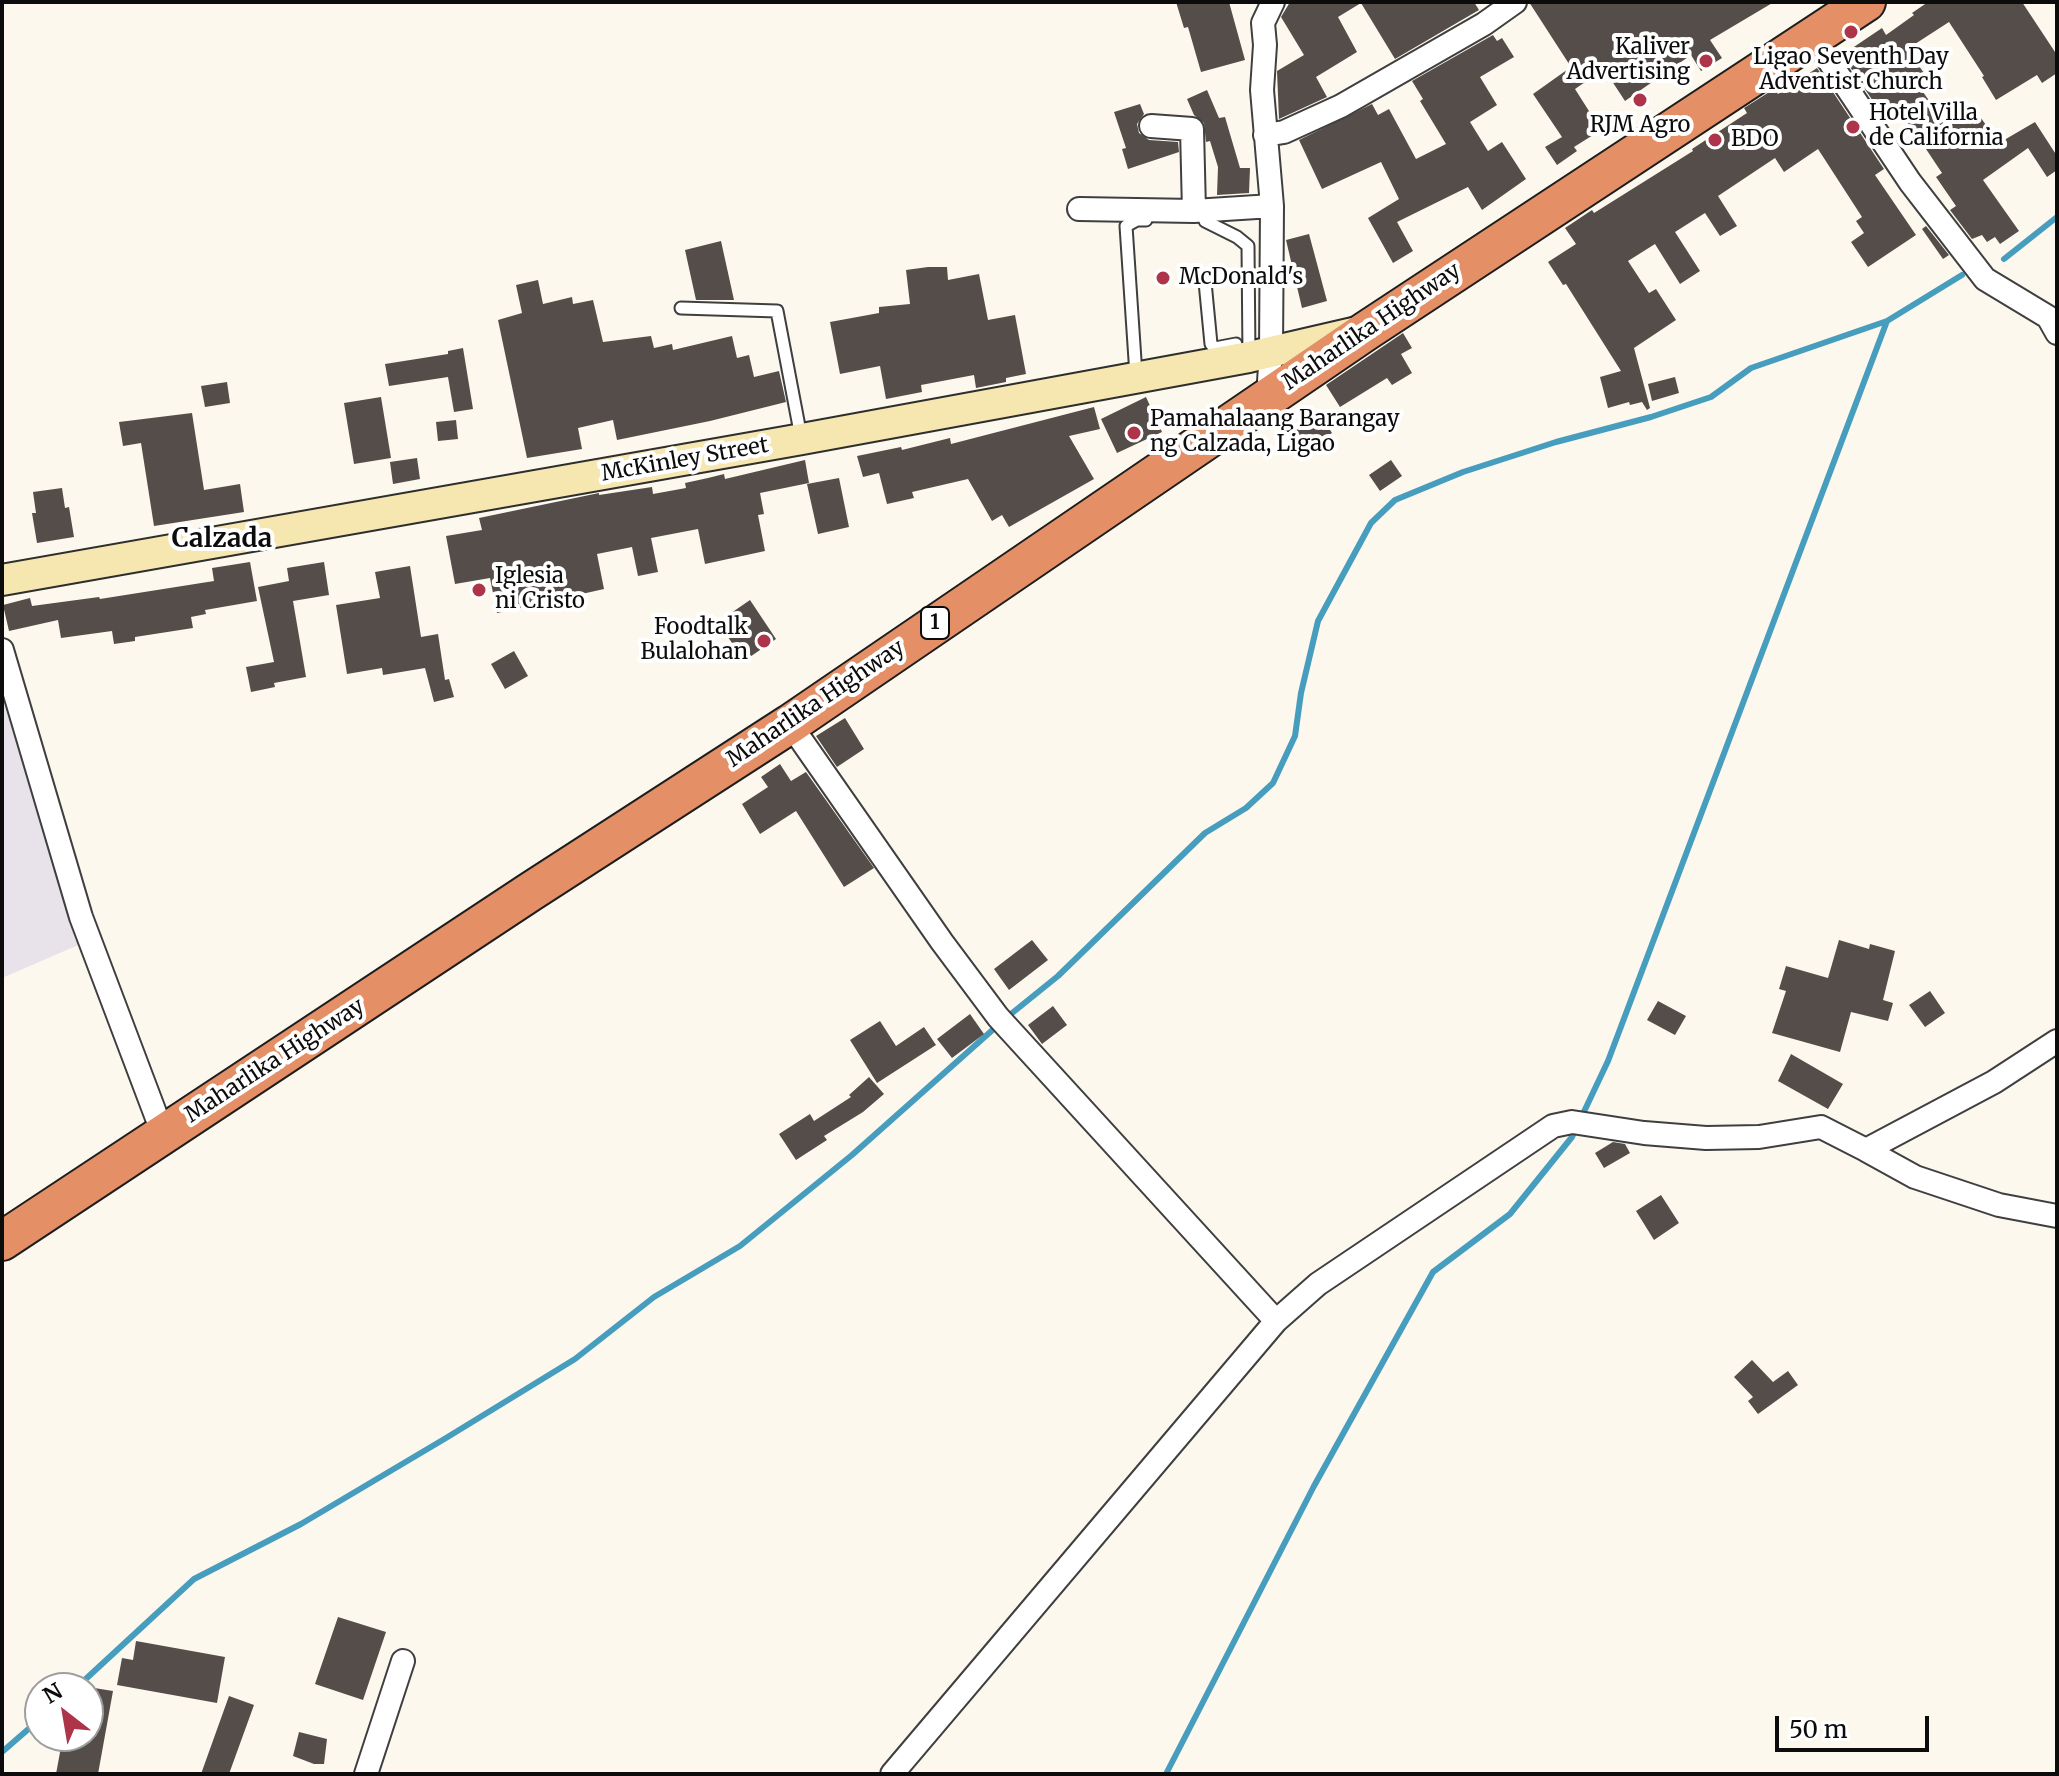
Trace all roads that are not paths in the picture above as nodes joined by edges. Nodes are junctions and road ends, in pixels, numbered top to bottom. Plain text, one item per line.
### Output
1 (1273, 2) edge
2 (1515, 2) edge
3 (1866, 2) edge
4 (1813, 37) junction
5 (1151, 126) dead end
6 (1265, 135) junction
7 (1272, 206) junction
8 (1079, 209) dead end
9 (1192, 218) junction
10 (1205, 282) dead end
11 (681, 308) dead end
12 (1366, 331) junction
13 (2057, 333) edge
14 (1256, 350) junction
15 (1136, 377) junction
16 (1268, 397) junction
17 (802, 439) junction
18 (2, 580) edge
19 (2, 650) edge
20 (790, 724) junction
21 (2057, 1041) edge
22 (163, 1134) junction
23 (1866, 1150) junction
24 (2057, 1216) edge
25 (2, 1241) edge
26 (1276, 1321) junction
27 (403, 1661) dead end
28 (366, 1774) edge
29 (892, 1774) edge

1 - 6 street
2 - 6 street
3 - 4 highway, Maharlika Highway / 1
4 - 12 highway, Maharlika Highway / 1
4 - 13 street
5 - 9 street
6 - 7 street
7 - 9 street
7 - 14 street
8 - 9 street
9 - 14 lane
9 - 15 lane
10 - 14 lane
11 - 17 lane
12 - 14 main road, McKinley Street
12 - 16 highway, Maharlika Highway / 1
14 - 15 main road, McKinley Street
14 - 16 street
15 - 17 main road, McKinley Street
16 - 20 highway, Maharlika Highway / 1
17 - 18 main road, McKinley Street
19 - 22 street
20 - 22 highway, Maharlika Highway / 1
20 - 26 street
21 - 23 street
22 - 25 highway, Maharlika Highway / 1
23 - 24 street
23 - 26 street
26 - 29 street
27 - 28 street

